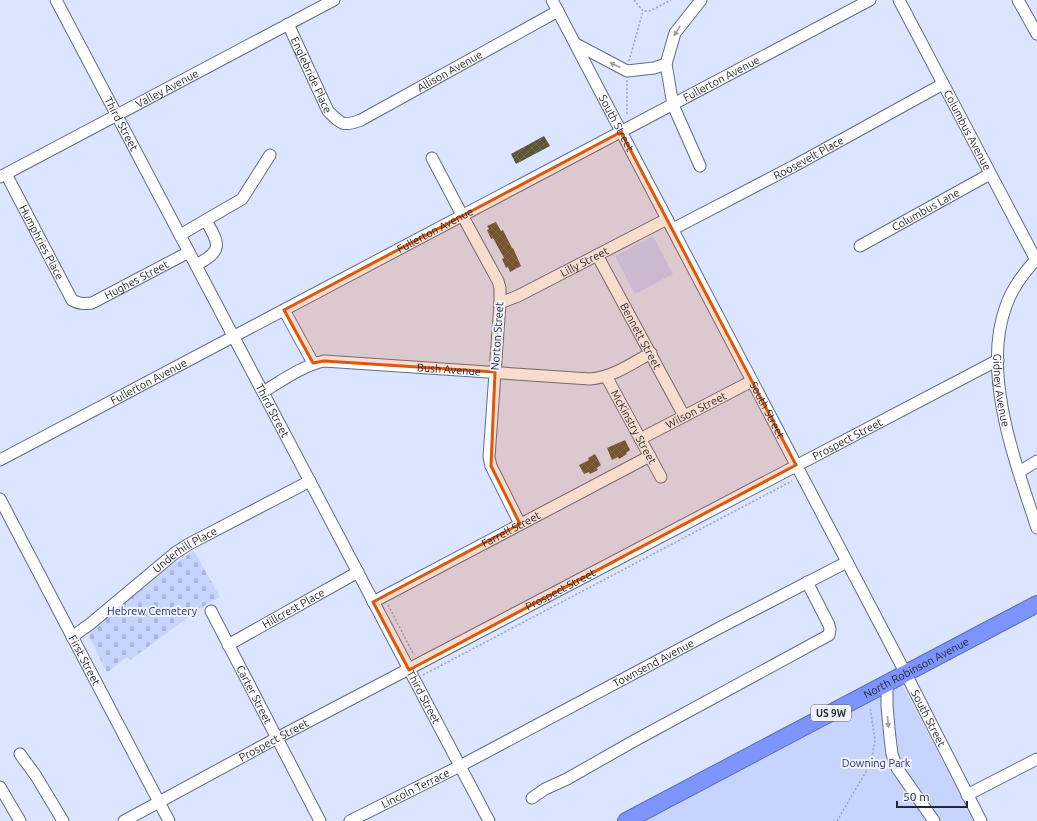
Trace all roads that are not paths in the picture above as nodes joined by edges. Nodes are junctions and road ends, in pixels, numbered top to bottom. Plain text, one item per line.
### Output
1 (56, 0) edge
2 (334, 0) edge
3 (552, 0) edge
4 (701, 0) edge
5 (870, 0) edge
6 (899, 0) edge
7 (1018, 0) edge
8 (558, 12) junction
9 (288, 24) junction
10 (1037, 34) edge
11 (576, 44) junction
12 (666, 64) junction
13 (943, 84) junction
14 (673, 105) junction
15 (117, 115) junction
16 (339, 122) joint
17 (622, 132) junction
18 (270, 155) dead end
19 (432, 158) dead end
20 (700, 166) dead end
21 (990, 174) junction
22 (3, 175) edge
23 (462, 215) junction
24 (206, 221) junction
25 (670, 224) junction
26 (180, 235) junction
27 (860, 246) dead end
28 (188, 252) junction
29 (597, 255) junction
30 (1036, 259) edge
31 (196, 265) junction
32 (500, 303) junction
33 (84, 304) joint
34 (284, 310) junction
35 (234, 336) junction
36 (651, 353) junction
37 (998, 360) junction
38 (313, 363) junction
39 (495, 372) junction
40 (606, 376) junction
41 (752, 381) junction
42 (263, 392) junction
43 (684, 416) junction
44 (640, 439) junction
45 (650, 456) junction
46 (0, 460) edge
47 (1037, 461) edge
48 (796, 465) junction
49 (1019, 472) junction
50 (661, 478) dead end
51 (310, 481) junction
52 (0, 499) edge
53 (520, 524) junction
54 (1037, 528) edge
55 (847, 562) junction
56 (358, 572) junction
57 (807, 582) junction
58 (373, 602) junction
59 (1037, 604) edge
60 (211, 611) dead end
61 (72, 637) junction
62 (228, 645) junction
63 (417, 670) junction
64 (906, 674) junction
65 (887, 683) junction
66 (277, 738) junction
67 (20, 754) dead end
68 (1037, 759) edge
69 (460, 766) junction
70 (0, 787) edge
71 (968, 795) junction
72 (532, 798) dead end
73 (159, 802) junction
74 (485, 820) edge
75 (20, 821) edge
76 (63, 821) edge
77 (124, 821) edge
78 (169, 821) edge
79 (320, 821) edge
80 (350, 821) edge
81 (626, 821) edge
82 (934, 821) edge
83 (981, 821) edge

1 - 15 street, Third Street
2 - 9 street, Valley Avenue
3 - 8 street, South Street
4 -> 12 street
5 - 14 street, Fullerton Avenue
6 - 13 street, Columbus Avenue
7 - 10 street
8 - 11 street, South Street
8 - 16 street, Allison Avenue
9 - 15 street, Valley Avenue
9 - 16 street, Englebride Place
12 -> 11 street
11 - 17 street, South Street
12 - 14 street
13 - 21 street, Columbus Avenue
13 - 25 street, Roosevelt Place
14 - 17 street, Fullerton Avenue
14 - 20 street
15 - 22 street, Valley Avenue
15 - 26 street, Third Street
17 - 23 street, Fullerton Avenue
17 - 25 street, South Street
18 - 24 street
19 - 23 street, Norton Street
21 - 27 street, Columbus Lane
21 - 30 street, Columbus Avenue
22 - 33 street, Humphries Place
23 - 32 street, Norton Street
23 - 34 street, Fullerton Avenue
24 - 26 street
24 - 31 street
25 - 29 street, Lilly Street
25 - 41 street, South Street
26 - 28 street, Third Street
28 - 31 street, Third Street
28 - 33 street, Hughes Street
29 - 32 street, Lilly Street
29 - 36 street, Bennett Street
30 - 37 street, Gidney Avenue
31 - 35 street, Third Street
32 - 39 street, Norton Street
34 - 35 street, Fullerton Avenue
34 - 38 street
35 - 42 street, Third Street
35 - 46 street, Fullerton Avenue
36 - 40 street, Bush Avenue
36 - 43 street, Bennett Street
37 - 48 street, Prospect Street
37 - 49 street, Gidney Avenue
38 - 39 street, Bush Avenue
38 - 42 street, Bush Avenue
39 - 40 street, Bush Avenue
39 - 53 street, Norton Street
40 - 44 street, McKinstry Street
41 - 43 street, Wilson Street
41 - 48 street, South Street
42 - 51 street, Third Street
43 - 44 street, Wilson Street
44 - 45 street, McKinstry Street
45 - 50 street, McKinstry Street
45 - 53 street, Farrell Street
47 - 49 street
48 - 55 street, South Street
48 - 63 street, Prospect Street
49 - 54 street, Gidney Avenue
51 - 56 street, Third Street
51 - 61 street, Underhill Place
52 - 61 street, First Street
53 - 58 street, Farrell Street
55 - 57 street, Townsend Avenue
55 - 64 street, South Street
56 - 58 street, Third Street
56 - 62 street, Hillcrest Place
57 - 69 street, Townsend Avenue
57 - 72 street
58 - 63 street, Third Street
59 - 64 highway, North Robinson Avenue / US 9W
60 - 62 street, Carter Street
61 - 73 street, First Street
62 - 66 street, Carter Street
63 - 66 street, Prospect Street
63 - 69 street, Third Street
64 - 65 highway, North Robinson Avenue / US 9W
64 - 71 street, South Street
65 - 81 highway, North Robinson Avenue / US 9W
65 -> 82 street
66 - 73 street, Prospect Street
66 - 79 street, Carter Street
67 - 76 street
68 - 71 street
69 - 74 street, Third Street
69 - 80 street, Lincoln Terrace
70 - 75 street
71 - 83 street, South Street
73 - 77 street, Prospect Street
73 - 78 street, First Street

